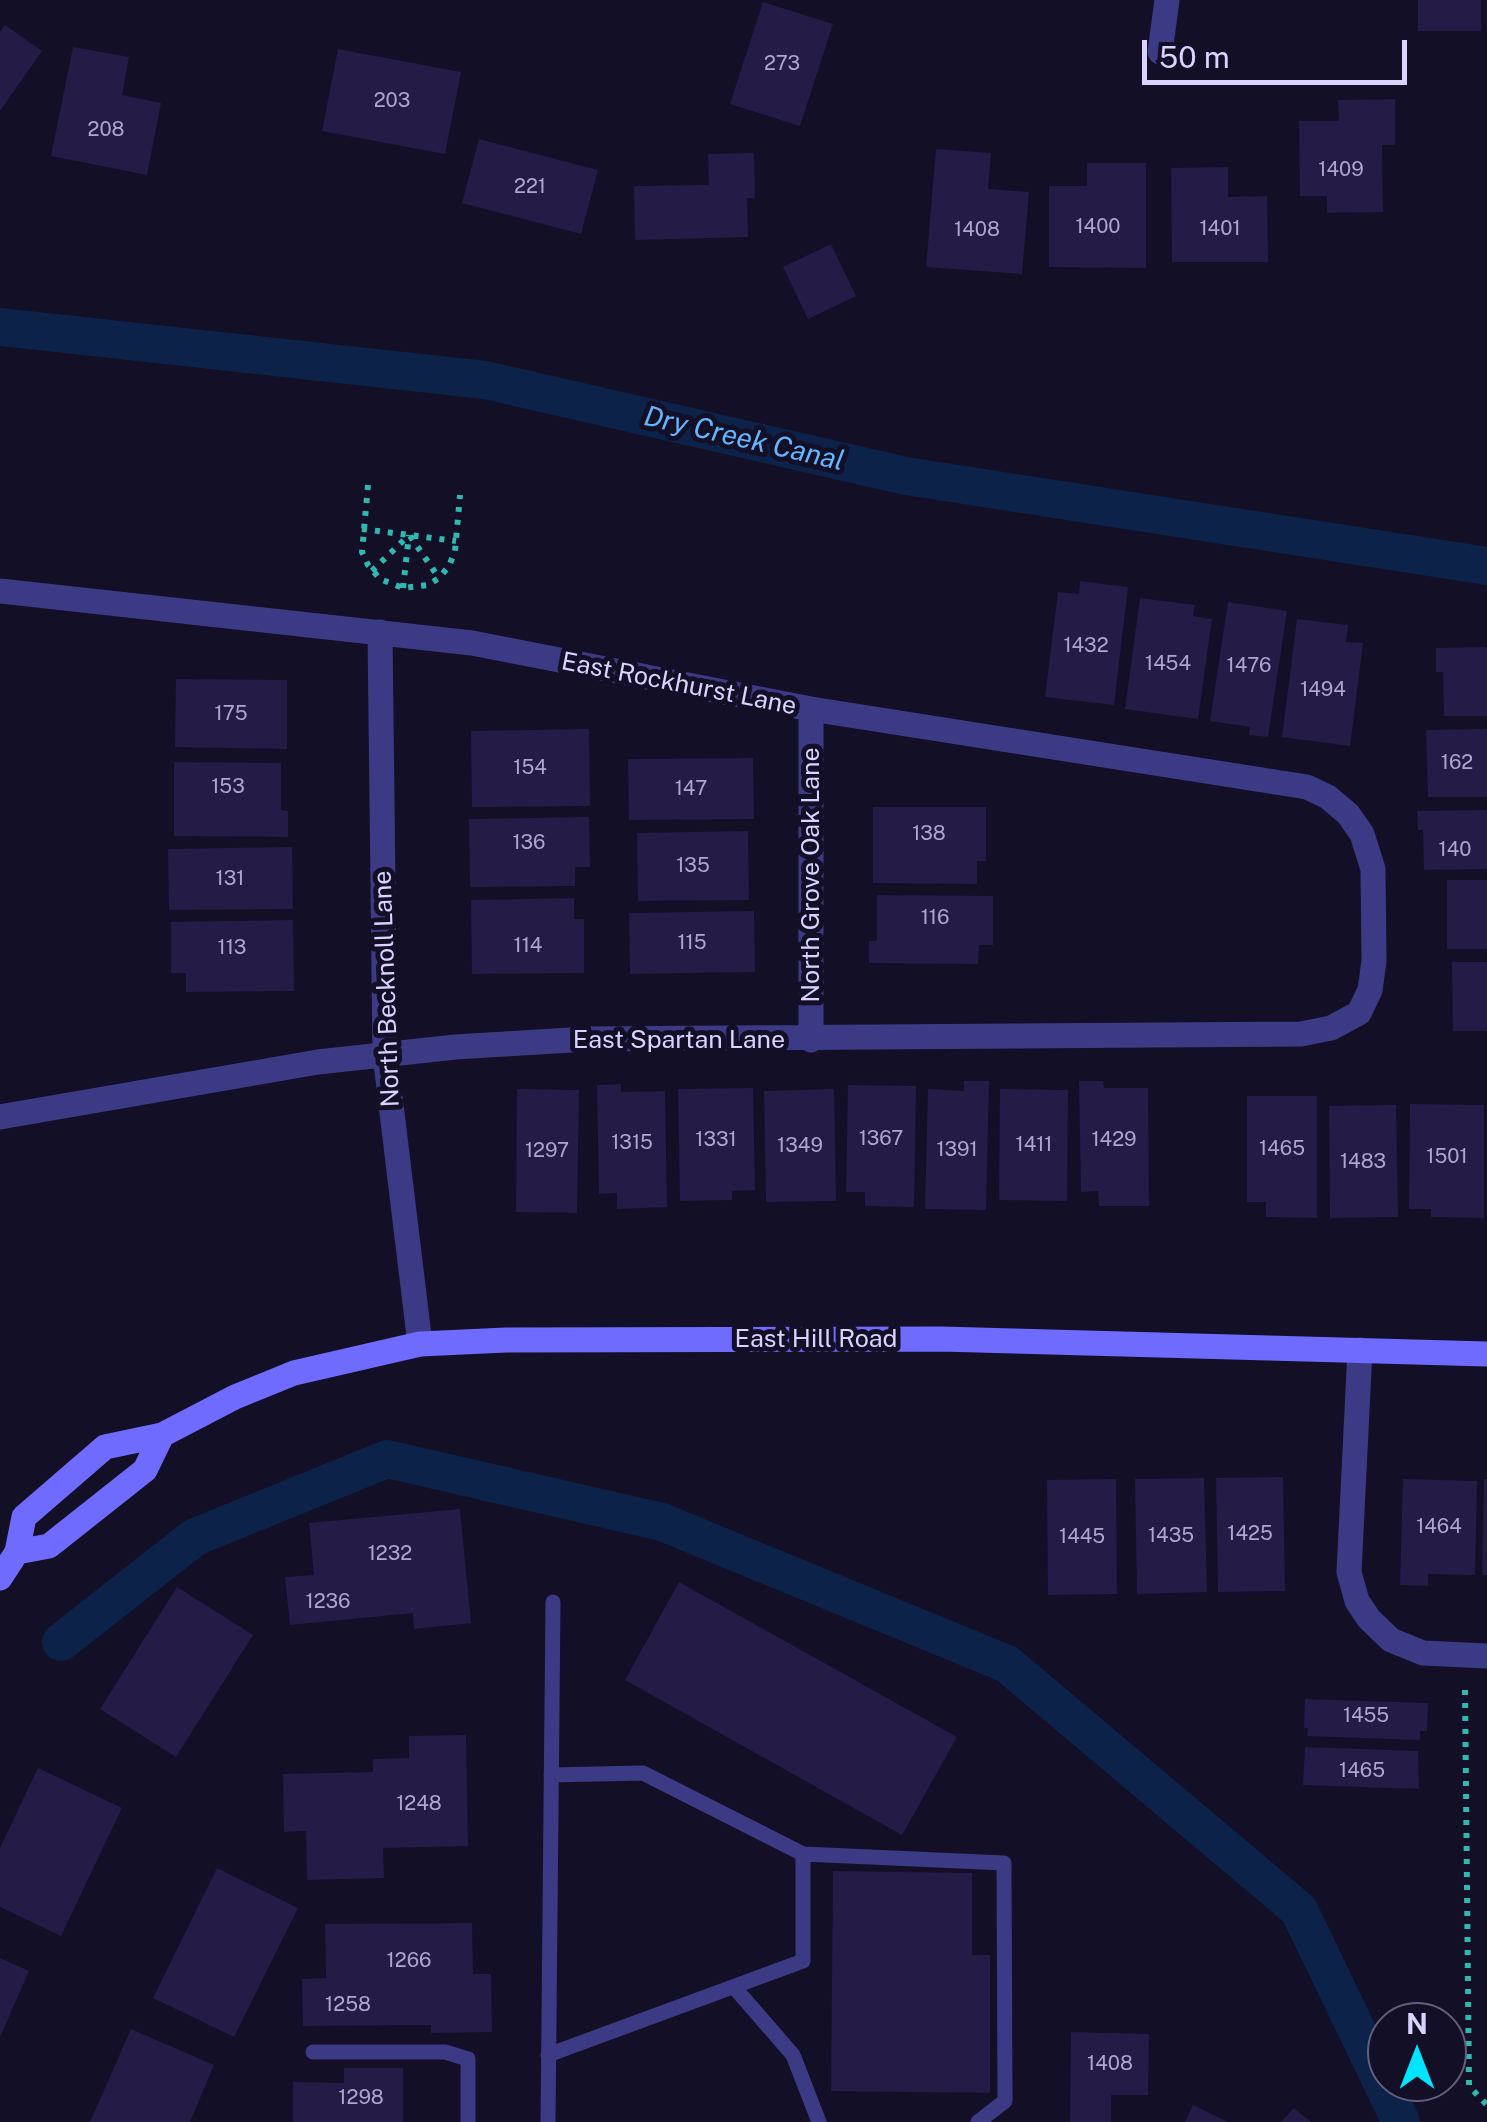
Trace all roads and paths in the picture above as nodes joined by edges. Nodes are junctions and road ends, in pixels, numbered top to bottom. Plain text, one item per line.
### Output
1 (1167, 0) edge
2 (1160, 52) dead end
3 (368, 485) dead end
4 (460, 495) dead end
5 (362, 529) junction
6 (409, 535) junction
7 (456, 541) junction
8 (372, 570) junction
9 (439, 578) junction
10 (403, 588) junction
11 (0, 591) edge
12 (380, 632) junction
13 (811, 709) junction
14 (1359, 1013) joint
15 (811, 1040) junction
16 (385, 1055) junction
17 (0, 1118) edge
18 (420, 1344) junction
19 (1360, 1350) junction
20 (1487, 1354) edge
21 (162, 1435) junction
22 (17, 1552) junction
23 (0, 1578) edge
24 (554, 1602) dead end
25 (1487, 1656) edge
26 (1465, 1690) dead end
27 (551, 1775) junction
28 (803, 1854) junction
29 (734, 1986) junction
30 (314, 2052) dead end
31 (548, 2055) junction
32 (1487, 2105) edge
33 (468, 2122) edge
34 (548, 2122) edge
35 (818, 2122) edge
36 (978, 2122) edge

1 - 2 street
3 - 5 path
4 - 7 path
5 - 6 path
5 - 8 path
6 - 7 path
6 - 8 path
6 - 9 path
6 - 10 path
7 - 9 path
8 - 10 path
9 - 10 path
11 - 12 street, East Rockhurst Lane
12 - 13 street, East Rockhurst Lane
12 - 16 street, North Becknoll Lane
13 - 14 street, East Rockhurst Lane
13 - 15 street, North Grove Oak Lane
14 - 15 street, East Spartan Lane
15 - 16 street, East Spartan Lane
16 - 17 street, East Spartan Lane
16 - 18 street, North Becknoll Lane
18 - 19 street, East Hill Road
18 - 21 street, East Hill Road
19 - 20 street, East Hill Road
19 - 25 street
21 - 22 street
21 - 22 street, East Hill Road
22 - 23 street, East Hill Road
24 - 27 lane
26 - 32 path
27 - 28 lane
27 - 31 lane
28 - 29 lane
28 - 36 lane
29 - 31 lane
29 - 35 lane
30 - 33 lane
31 - 34 lane

